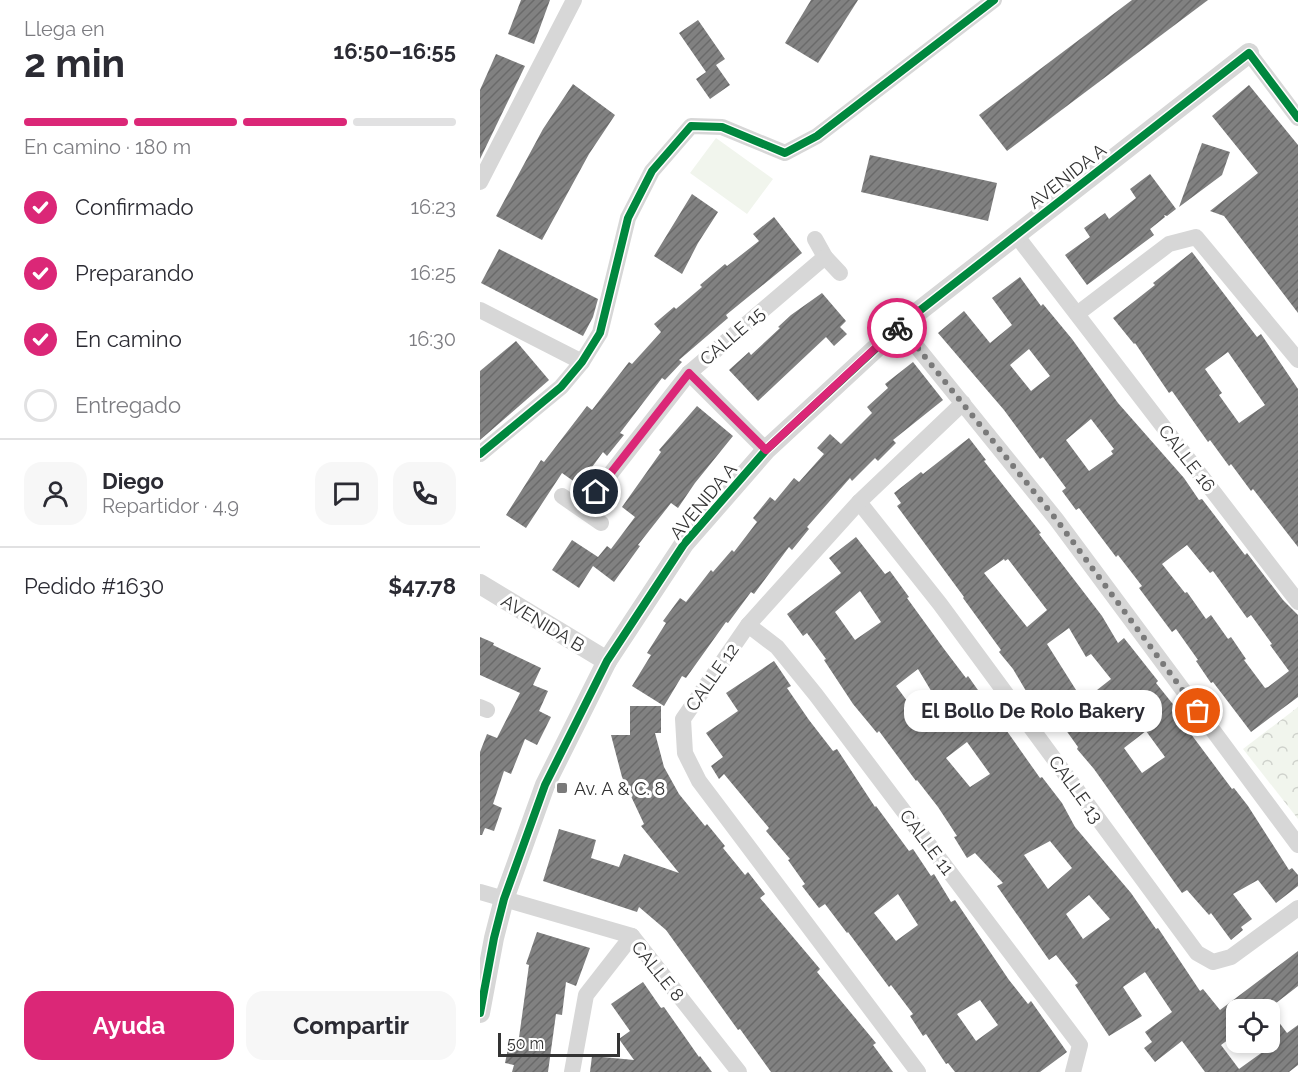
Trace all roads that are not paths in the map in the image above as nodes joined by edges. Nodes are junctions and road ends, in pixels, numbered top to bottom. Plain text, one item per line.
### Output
1 (574, 0) edge
2 (994, 0) edge
3 (1249, 53) joint
4 (1298, 118) edge
5 (480, 182) edge
6 (1016, 235) junction
7 (815, 239) dead end
8 (825, 257) junction
9 (840, 273) dead end
10 (480, 309) edge
11 (1077, 314) junction
12 (900, 326) junction
13 (1298, 360) edge
14 (582, 362) junction
15 (689, 373) junction
16 (963, 403) junction
17 (766, 450) junction
18 (480, 454) edge
19 (562, 496) dead end
20 (859, 502) junction
21 (583, 509) junction
22 (601, 523) dead end
23 (480, 584) edge
24 (1298, 602) edge
25 (748, 625) junction
26 (607, 661) junction
27 (1298, 845) edge
28 (480, 892) edge
29 (504, 899) junction
30 (1298, 908) edge
31 (632, 936) junction
32 (480, 1013) edge
33 (572, 1072) edge
34 (739, 1072) edge
35 (918, 1072) edge
36 (1073, 1072) edge

1 - 5 street
2 - 14 street
3 - 4 street
3 - 6 street, AVENIDA A
6 - 11 street, CALLE 16
6 - 12 street, AVENIDA A
7 - 8 street
8 - 9 street
8 - 15 street, CALLE 15
10 - 14 street
11 - 13 street
11 - 24 street, CALLE 16
12 - 16 street
12 - 17 street, AVENIDA A
14 - 18 street
15 - 17 street
15 - 21 street, CALLE 15
16 - 20 street, CALLE 12
16 - 27 street
17 - 26 street, AVENIDA A
19 - 21 street
20 - 25 street, CALLE 12
20 - 30 street, CALLE 13
21 - 22 street
23 - 26 street, AVENIDA B
25 - 35 street, CALLE 12
25 - 36 street, CALLE 11
26 - 29 street, AVENIDA A
28 - 29 street, CALLE 8
29 - 31 street, CALLE 8
29 - 32 street, AVENIDA A
31 - 33 street
31 - 34 street, CALLE 8

